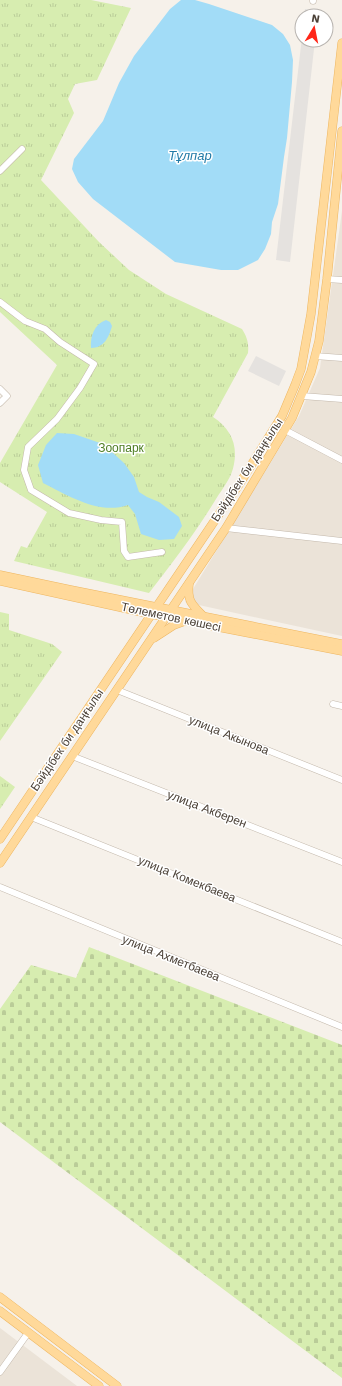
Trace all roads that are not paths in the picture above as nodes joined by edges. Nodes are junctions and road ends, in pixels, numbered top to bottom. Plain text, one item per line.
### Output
1 (342, 43) edge
2 (341, 57) edge
3 (342, 131) edge
4 (22, 149) dead end
5 (1, 168) edge
6 (338, 199) edge
7 (327, 279) junction
8 (342, 280) edge
9 (0, 302) edge
10 (315, 356) junction
11 (342, 358) edge
12 (0, 389) edge
13 (302, 396) junction
14 (342, 399) edge
15 (0, 404) edge
16 (285, 430) junction
17 (342, 460) edge
18 (226, 528) junction
19 (342, 540) edge
20 (162, 552) dead end
21 (0, 575) edge
22 (0, 581) edge
23 (189, 582) junction
24 (156, 606) junction
25 (170, 609) junction
26 (151, 614) junction
27 (165, 616) junction
28 (203, 616) junction
29 (186, 621) junction
30 (150, 640) junction
31 (342, 644) edge
32 (342, 651) edge
33 (117, 690) junction
34 (333, 704) dead end
35 (342, 706) edge
36 (80, 720) junction
37 (92, 727) junction
38 (72, 756) junction
39 (342, 780) edge
40 (31, 817) junction
41 (0, 840) edge
42 (342, 862) edge
43 (0, 863) edge
44 (0, 887) edge
45 (342, 942) edge
46 (342, 1027) edge
47 (0, 1297) edge
48 (0, 1312) edge
49 (28, 1333) junction
50 (0, 1372) edge
51 (99, 1386) edge
52 (117, 1386) edge

1 - 2 main road, Бәйдібек би даңғылы
2 - 24 main road, Бәйдібек би даңғылы
3 - 6 main road, Бәйдібек би даңғылы
4 - 5 street
6 - 7 main road, Бәйдібек би даңғылы
7 - 8 street
7 - 10 main road, Бәйдібек би даңғылы
9 - 20 street
10 - 11 street
10 - 13 main road, Бәйдібек би даңғылы
12 - 15 street
13 - 14 street
13 - 16 main road, Бәйдібек би даңғылы
16 - 17 street
16 - 18 main road, Бәйдібек би даңғылы
18 - 19 street
18 - 23 main road, Бәйдібек би даңғылы
21 - 24 main road, Төлеметов көшесі
22 - 26 main road, Төлеметов көшесі
23 - 25 main road, Бәйдібек би даңғылы
23 - 28 main road
24 - 25 main road, Төлеметов көшесі
24 - 26 main road, Бәйдібек би даңғылы
25 - 27 main road, Бәйдібек би даңғылы
25 - 28 main road, Төлеметов көшесі
26 - 27 main road, Төлеметов көшесі
26 - 36 main road, Бәйдібек би даңғылы
27 - 29 main road, Төлеметов көшесі
27 - 30 main road, Бәйдібек би даңғылы
28 - 31 main road, Төлеметов көшесі
29 - 30 main road
29 - 32 main road, Төлеметов көшесі
30 - 33 main road, Бәйдібек би даңғылы
33 - 37 main road, Бәйдібек би даңғылы
33 - 39 street, улица Акынова
34 - 35 street
36 - 37 main road
36 - 41 main road, Бәйдібек би даңғылы
37 - 38 main road, Бәйдібек би даңғылы
38 - 40 main road, Бәйдібек би даңғылы
38 - 42 street, улица Акберен
40 - 43 main road, Бәйдібек би даңғылы
40 - 45 street, улица Комекбаева
44 - 46 street, улица Ахметбаева
47 - 52 main road
48 - 49 main road
49 - 50 street
49 - 51 main road

